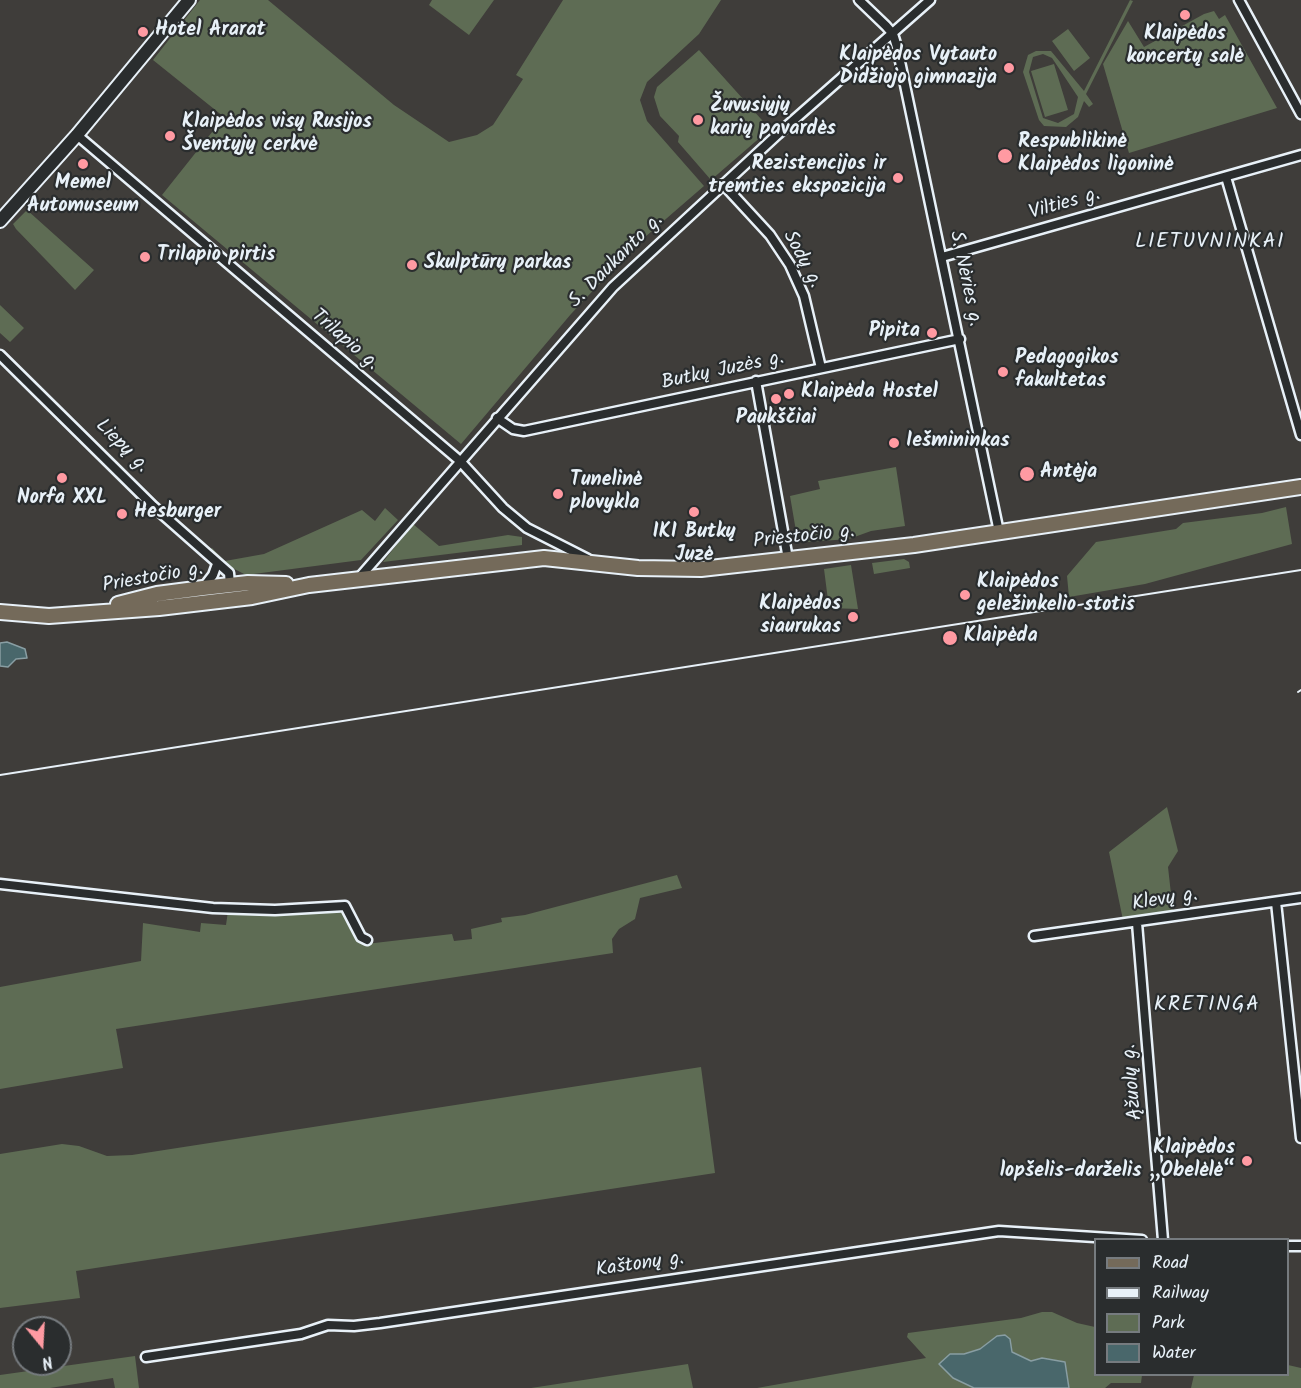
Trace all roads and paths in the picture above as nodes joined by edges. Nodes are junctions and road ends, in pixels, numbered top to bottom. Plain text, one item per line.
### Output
1 (189, 0) edge
2 (859, 0) edge
3 (930, 0) edge
4 (1239, 0) edge
5 (893, 34) junction
6 (1301, 114) edge
7 (77, 135) junction
8 (1301, 155) edge
9 (1226, 177) junction
10 (723, 184) junction
11 (0, 221) edge
12 (942, 257) junction
13 (960, 339) junction
14 (0, 355) edge
15 (821, 368) junction
16 (756, 381) junction
17 (497, 418) junction
18 (1301, 435) edge
19 (460, 461) junction
20 (1301, 487) edge
21 (999, 532) junction
22 (788, 559) junction
23 (594, 562) junction
24 (218, 564) junction
25 (359, 579) junction
26 (203, 588) junction
27 (231, 592) junction
28 (0, 612) edge
29 (82, 612) junction
30 (0, 884) edge
31 (1301, 898) edge
32 (1276, 902) junction
33 (1137, 923) junction
34 (1034, 936) dead end
35 (367, 940) dead end
36 (1301, 1138) edge
37 (1122, 1238) edge
38 (1163, 1238) edge
39 (146, 1357) dead end

1 - 7 main road
2 - 5 street
3 - 5 street, S. Daukanto g.
4 - 6 street
5 - 10 street, S. Daukanto g.
5 - 12 street, S. Nėries g.
7 - 11 main road
7 - 19 street, Trilapio g.
8 - 9 street, Vilties g.
9 - 12 street, Vilties g.
9 - 18 street
10 - 15 street, Sodų g.
10 - 17 street, S. Daukanto g.
12 - 13 street, S. Nėries g.
13 - 15 street, Butkų Juzės g.
13 - 21 street, S. Nėries g.
14 - 24 street, Liepų g.
15 - 16 street, Butkų Juzės g.
16 - 17 street, Butkų Juzės g.
16 - 22 street
17 - 19 street, S. Daukanto g.
19 - 23 street, Trilapio g.
19 - 25 street, S. Daukanto g.
20 - 21 main road, Priestočio g.
21 - 22 main road, Priestočio g.
22 - 23 main road, Priestočio g.
23 - 25 main road, Priestočio g.
24 - 26 street
24 - 27 street, Liepų g.
25 - 27 main road, Priestočio g.
26 - 27 main road, Priestočio g.
26 - 29 main road, Priestočio g.
27 - 29 main road, Priestočio g.
28 - 29 main road, Priestočio g.
30 - 35 street
31 - 32 street, Klevų g.
32 - 33 street, Klevų g.
32 - 36 street
33 - 34 street, Klevų g.
33 - 38 street, Ąžuolų g.
37 - 39 street, Kaštonų g.

